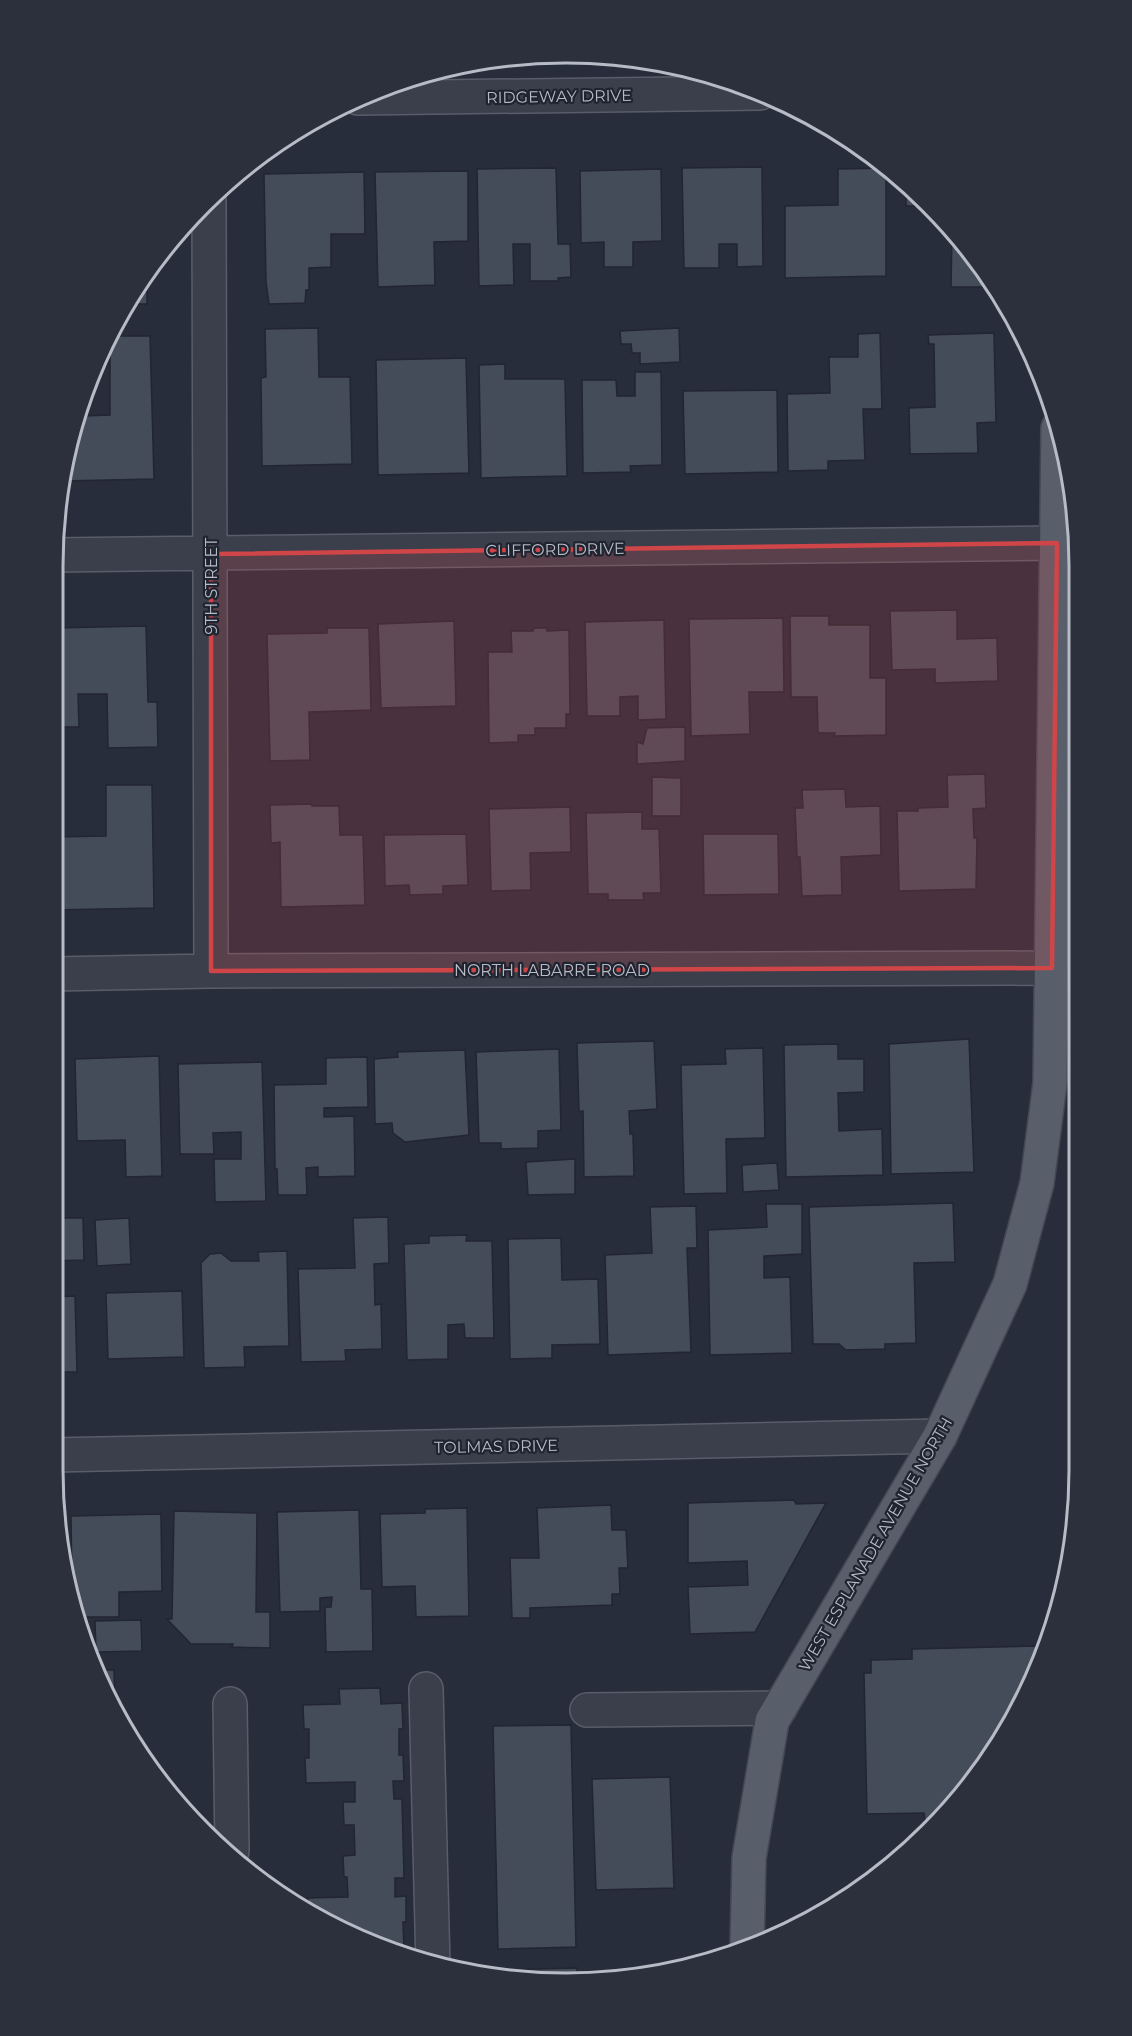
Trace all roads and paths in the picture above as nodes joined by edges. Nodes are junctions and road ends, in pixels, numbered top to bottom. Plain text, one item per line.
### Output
1 (737, 93) edge
2 (383, 98) edge
3 (209, 211) edge
4 (1058, 462) edge
5 (1057, 543) junction
6 (211, 554) junction
7 (63, 555) edge
8 (1055, 650) junction
9 (1069, 675) edge
10 (1069, 836) edge
11 (1053, 881) junction
12 (1052, 968) junction
13 (211, 971) junction
14 (63, 974) edge
15 (939, 1436) junction
16 (63, 1455) edge
17 (426, 1689) dead end
18 (230, 1704) dead end
19 (780, 1708) junction
20 (587, 1710) dead end
21 (232, 1846) edge
22 (747, 1939) edge
23 (433, 1955) edge

1 - 2 street, RIDGEWAY DRIVE
3 - 6 street, 9TH STREET
4 - 5 main road, WEST ESPLANADE AVENUE NORTH
5 - 6 street, CLIFFORD DRIVE
5 - 8 main road, WEST ESPLANADE AVENUE NORTH
6 - 7 street, CLIFFORD DRIVE
6 - 13 street, 9TH STREET
8 - 9 main road
8 - 11 main road, WEST ESPLANADE AVENUE NORTH
10 - 11 main road
11 - 12 main road, WEST ESPLANADE AVENUE NORTH
12 - 13 street, NORTH LABARRE ROAD
12 - 15 main road, WEST ESPLANADE AVENUE NORTH
13 - 14 street, NORTH LABARRE ROAD
15 - 16 street, TOLMAS DRIVE
15 - 19 main road, WEST ESPLANADE AVENUE NORTH
17 - 23 street
18 - 21 street
19 - 20 street
19 - 22 main road, WEST ESPLANADE AVENUE NORTH

